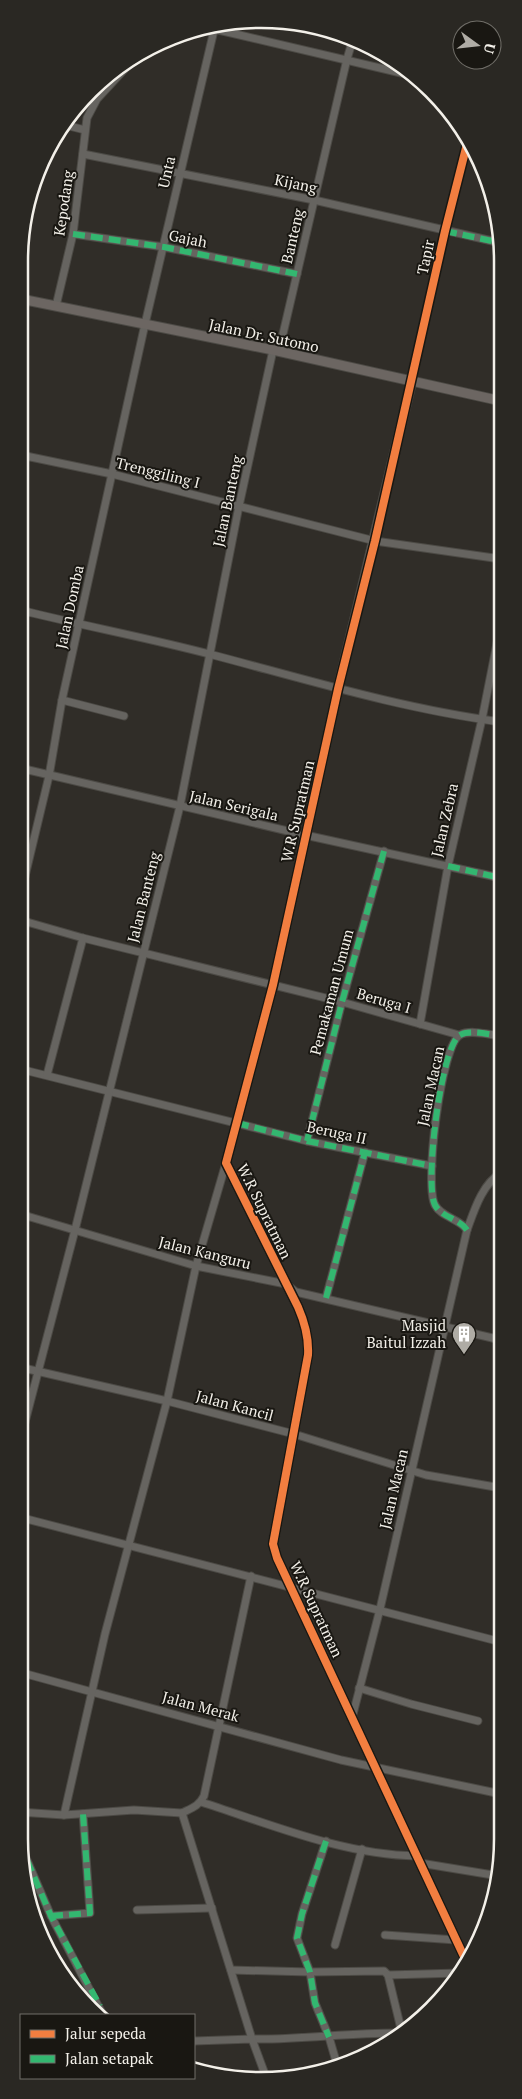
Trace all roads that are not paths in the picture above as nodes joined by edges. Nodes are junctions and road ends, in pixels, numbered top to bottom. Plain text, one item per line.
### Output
1 (224, 30) edge
2 (214, 32) edge
3 (351, 45) edge
4 (346, 59) junction
5 (398, 72) edge
6 (117, 78) edge
7 (71, 126) edge
8 (85, 130) junction
9 (466, 149) edge
10 (83, 154) junction
11 (180, 172) junction
12 (314, 200) junction
13 (445, 231) junction
14 (73, 234) junction
15 (494, 241) edge
16 (164, 247) junction
17 (297, 274) junction
18 (28, 301) edge
19 (56, 306) junction
20 (145, 324) junction
21 (276, 351) junction
22 (412, 380) junction
23 (494, 399) edge
24 (28, 456) edge
25 (112, 474) junction
26 (239, 506) junction
27 (375, 541) junction
28 (494, 558) edge
29 (28, 612) edge
30 (79, 624) junction
31 (211, 654) junction
32 (494, 659) edge
33 (338, 689) junction
34 (62, 700) junction
35 (124, 716) dead end
36 (482, 719) junction
37 (494, 721) edge
38 (28, 770) edge
39 (49, 776) junction
40 (180, 806) junction
41 (306, 835) junction
42 (384, 852) junction
43 (28, 864) edge
44 (448, 866) junction
45 (494, 876) edge
46 (28, 922) edge
47 (82, 938) junction
48 (144, 953) junction
49 (273, 985) junction
50 (342, 1002) junction
51 (420, 1024) junction
52 (459, 1035) junction
53 (494, 1035) edge
54 (28, 1071) edge
55 (48, 1075) junction
56 (110, 1090) junction
57 (237, 1122) junction
58 (307, 1140) junction
59 (365, 1152) junction
60 (226, 1163) junction
61 (432, 1166) junction
62 (494, 1178) edge
63 (28, 1216) edge
64 (75, 1230) junction
65 (467, 1230) junction
66 (196, 1266) junction
67 (286, 1284) junction
68 (326, 1298) junction
69 (445, 1326) junction
70 (494, 1338) edge
71 (28, 1369) edge
72 (38, 1372) junction
73 (167, 1401) junction
74 (28, 1410) edge
75 (294, 1434) junction
76 (412, 1471) junction
77 (494, 1487) edge
78 (28, 1519) edge
79 (130, 1545) junction
80 (250, 1576) junction
81 (291, 1586) junction
82 (380, 1609) junction
83 (494, 1640) edge
84 (28, 1674) edge
85 (359, 1688) junction
86 (92, 1692) junction
87 (352, 1718) junction
88 (478, 1721) dead end
89 (219, 1725) junction
90 (375, 1766) junction
91 (494, 1792) edge
92 (201, 1802) junction
93 (28, 1813) edge
94 (182, 1813) junction
95 (83, 1814) junction
96 (64, 1815) junction
97 (326, 1841) junction
98 (362, 1849) junction
99 (418, 1859) junction
100 (29, 1864) edge
101 (492, 1874) edge
102 (212, 1908) junction
103 (138, 1910) dead end
104 (51, 1916) junction
105 (384, 1935) dead end
106 (456, 1940) junction
107 (335, 1945) dead end
108 (463, 1955) edge
109 (231, 1970) junction
110 (310, 1972) junction
111 (451, 1973) edge
112 (388, 1975) junction
113 (93, 2000) edge
114 (400, 2025) edge
115 (389, 2033) edge
116 (329, 2036) junction
117 (252, 2039) junction
118 (195, 2041) edge
119 (336, 2059) edge
120 (264, 2072) edge

1 - 4 street
2 - 11 street, Unta
3 - 4 street, Banteng
4 - 5 street
4 - 12 street, Banteng
6 - 8 street, Kepodang
7 - 8 street
8 - 10 street, Kepodang
9 - 13 street, Tapir
10 - 11 street, Kijang
10 - 14 street, Kepodang
11 - 12 street, Kijang
11 - 16 street, Unta
12 - 13 street, Kijang
12 - 17 street, Banteng
13 - 15 street, Kijang
13 - 22 street, Tapir
14 - 16 street, Gajah
14 - 19 street, Kepodang
16 - 17 street, Gajah
16 - 20 street, Unta
17 - 21 street, Banteng
18 - 19 street, Jalan Dr. Sutomo
19 - 20 street, Jalan Dr. Sutomo
20 - 21 street, Jalan Dr. Sutomo
20 - 25 street, Jalan Domba
21 - 22 street, Jalan Dr. Sutomo
21 - 26 street, Jalan Banteng
22 - 23 street, Jalan Dr. Sutomo
22 - 27 street, W.R Supratman
24 - 25 street, Trenggiling I
25 - 26 street, Trenggiling I
25 - 30 street, Jalan Domba
26 - 27 street, Trenggiling I
26 - 31 street, Jalan Banteng
27 - 28 street, Trenggiling I
27 - 33 street, W.R Supratman
29 - 30 street
30 - 31 street
30 - 34 street, Jalan Domba
31 - 33 street
31 - 40 street, Jalan Banteng
32 - 36 street, Jalan Zebra
33 - 36 street
33 - 41 street, W.R Supratman
34 - 35 street
34 - 39 street, Jalan Domba
36 - 37 street
36 - 44 street, Jalan Zebra
38 - 39 street, Jalan Serigala
39 - 40 street, Jalan Serigala
39 - 43 street, Jalan Domba
40 - 41 street, Jalan Serigala
40 - 48 street, Jalan Banteng
41 - 42 street, Jalan Serigala
41 - 49 street, W.R Supratman
42 - 44 street, Jalan Serigala
42 - 50 street, Pemakaman Umum
44 - 45 street, Jalan Serigala
44 - 51 street, Jalan Zebra
46 - 47 street, Beruga I
47 - 48 street, Beruga I
47 - 55 street
48 - 49 street, Beruga I
48 - 56 street, Jalan Banteng
49 - 50 street, Beruga I
49 - 57 street, W.R Supratman
50 - 51 street, Beruga I
50 - 58 street, Pemakaman Umum
51 - 52 street, Beruga I
52 - 53 street, Jalan Macan
52 - 61 street, Jalan Macan
54 - 55 street, Beruga II
55 - 56 street, Beruga II
56 - 57 street, Beruga II
56 - 64 street, Jalan Banteng
57 - 58 street, Beruga II
57 - 60 street, W.R Supratman
58 - 59 street, Beruga II
59 - 61 street, Beruga II
59 - 68 street
60 - 66 street
60 - 67 street, W.R Supratman
61 - 65 street, Jalan Macan
62 - 65 street, Jalan Macan
63 - 64 street, Jalan Kanguru
64 - 66 street, Jalan Kanguru
64 - 72 street, Jalan Banteng
65 - 69 street, Jalan Macan
66 - 67 street, Jalan Kanguru
66 - 73 street
67 - 68 street, Jalan Kanguru
67 - 75 street, W.R Supratman
68 - 69 street, Jalan Kanguru
69 - 70 street, Jalan Kanguru
69 - 76 street, Jalan Macan
71 - 72 street, Jalan Kancil
72 - 73 street, Jalan Kancil
72 - 74 street, Jalan Banteng
73 - 75 street, Jalan Kancil
73 - 79 street
75 - 76 street, Jalan Kancil
75 - 81 street, W.R Supratman
76 - 77 street, Jalan Kancil
76 - 82 street, Jalan Macan
78 - 79 street
79 - 80 street
79 - 86 street
80 - 81 street
80 - 89 street
81 - 82 street
81 - 87 street, W.R Supratman
82 - 83 street
82 - 85 street, Jalan Macan
84 - 86 street, Jalan Merak
85 - 87 street, Jalan Macan
85 - 88 street
86 - 89 street, Jalan Merak
86 - 96 street
87 - 90 street, W.R Supratman
89 - 90 street, Jalan Merak
89 - 92 street
90 - 91 street, Jalan Merak
90 - 99 street, W.R Supratman
92 - 94 street
92 - 97 street
93 - 96 street
94 - 95 street
94 - 102 street
95 - 96 street
95 - 104 street
97 - 98 street
97 - 110 street
98 - 99 street
98 - 107 street
99 - 101 street
99 - 106 street, W.R Supratman
100 - 104 street
102 - 103 street
102 - 109 street
104 - 113 street
105 - 106 street
106 - 108 street, W.R Supratman
109 - 110 street
109 - 117 street
110 - 112 street
110 - 116 street
111 - 112 street
112 - 114 street
115 - 116 street
116 - 117 street
116 - 119 street
117 - 118 street
117 - 120 street

